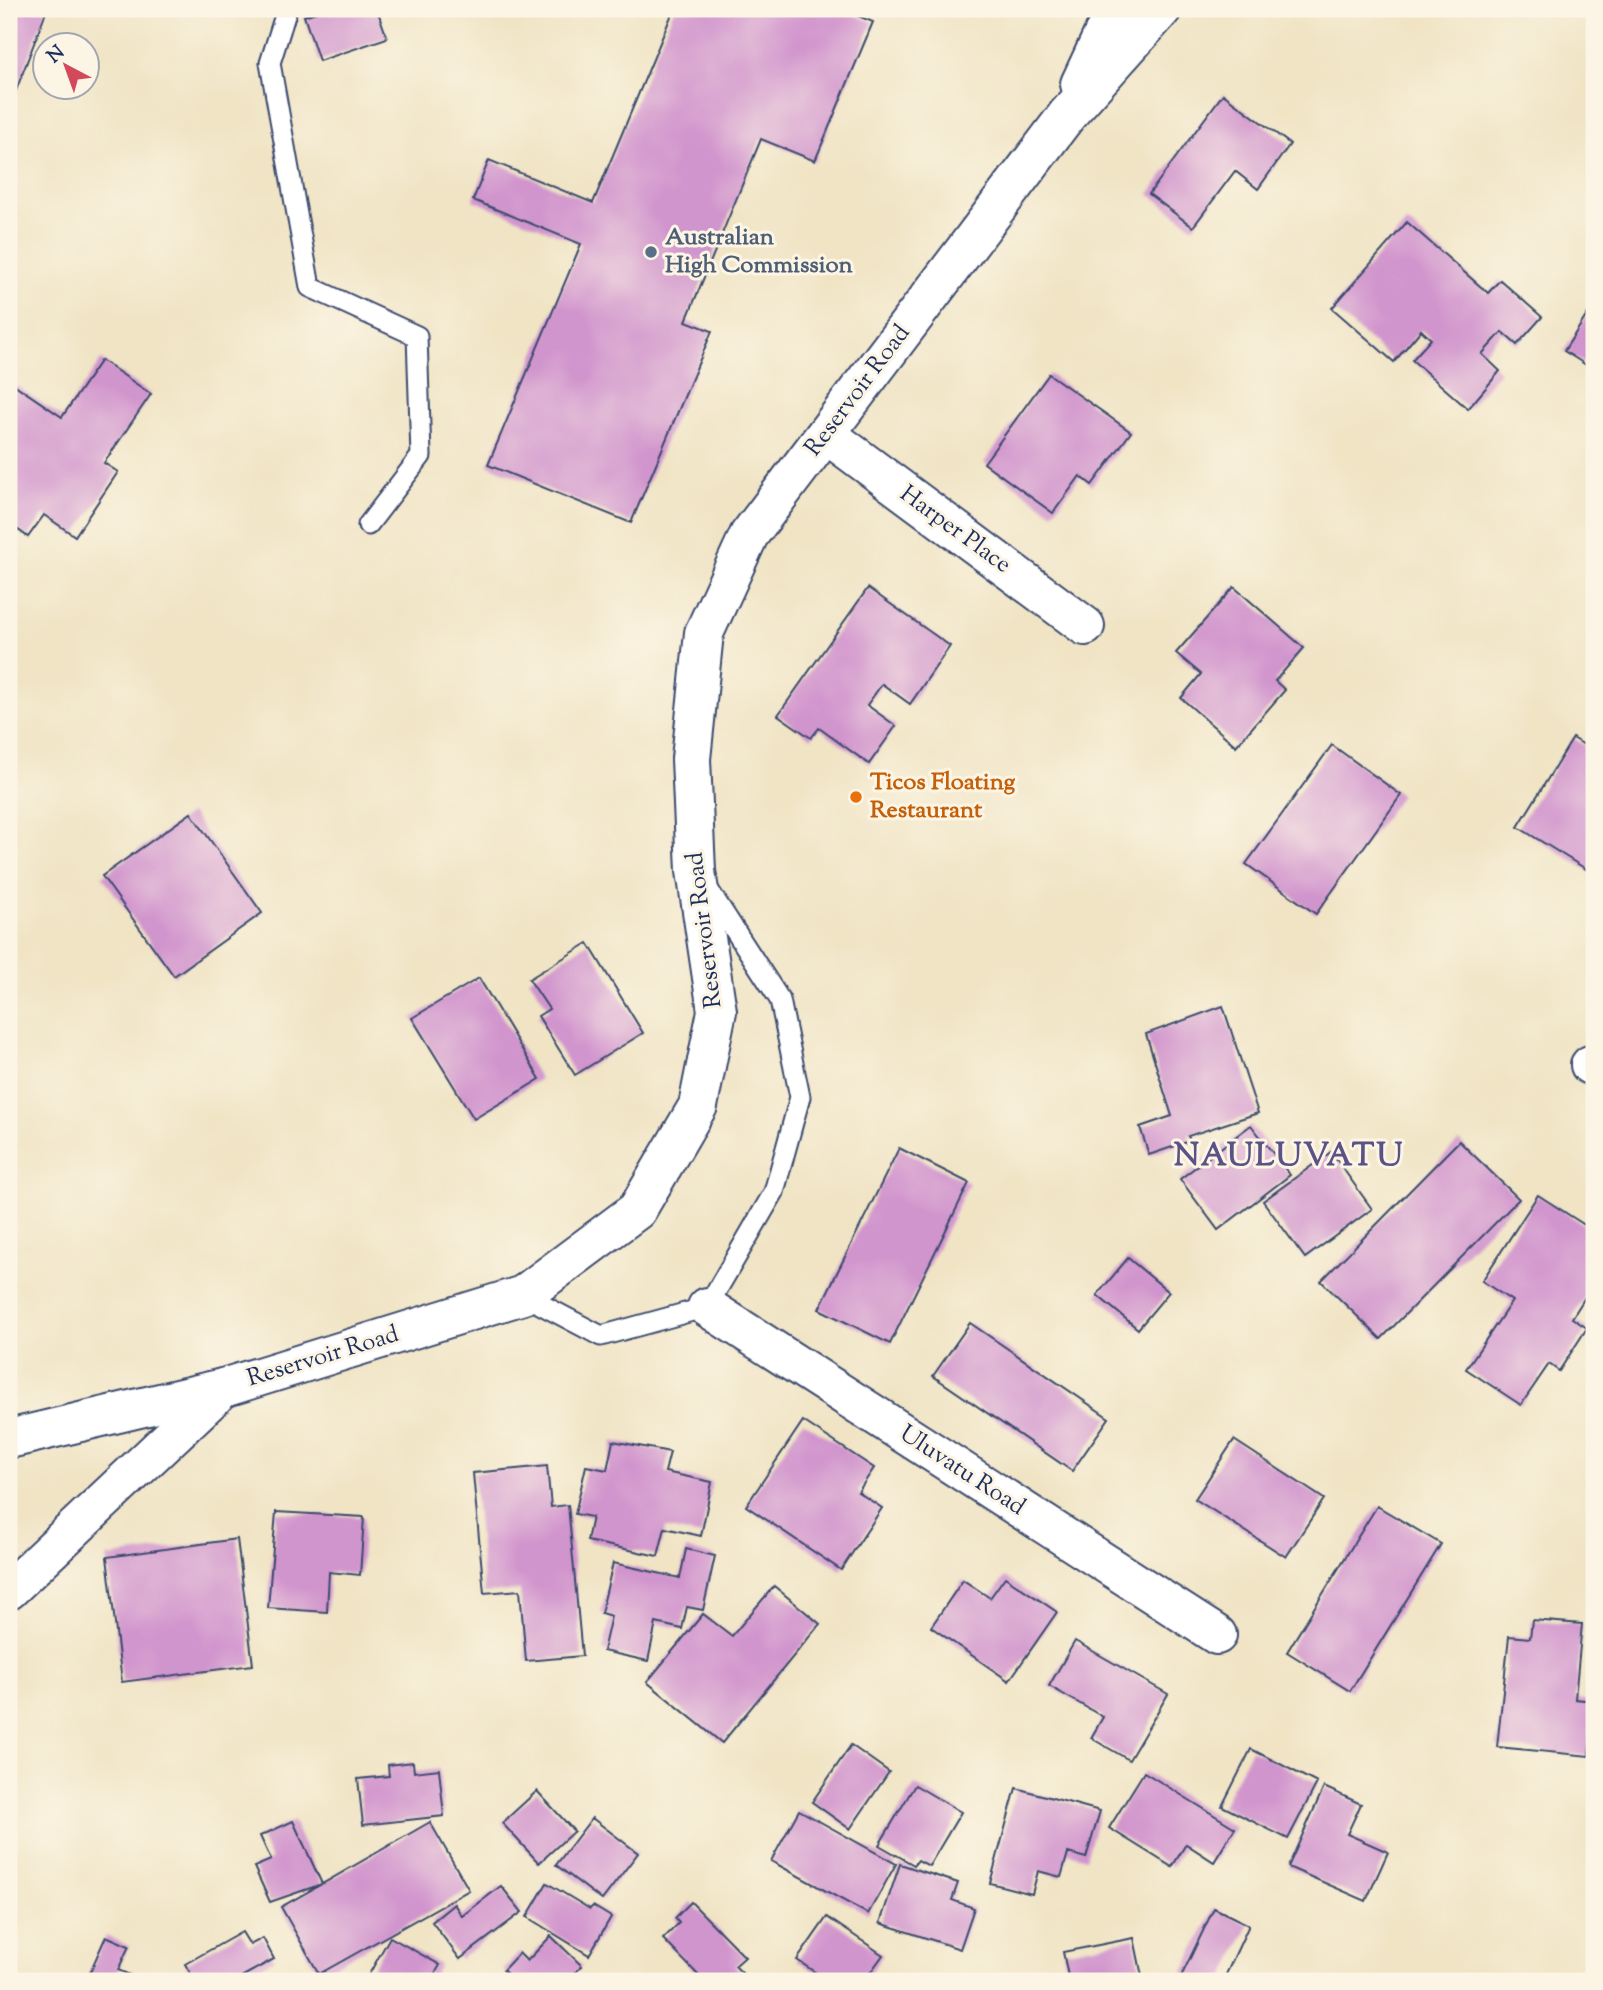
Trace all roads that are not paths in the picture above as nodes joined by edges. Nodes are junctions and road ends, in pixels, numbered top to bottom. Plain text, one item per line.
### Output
1 (287, 9) edge
2 (1115, 9) edge
3 (1162, 9) edge
4 (1096, 26) edge
5 (1067, 115) junction
6 (826, 434) junction
7 (368, 524) dead end
8 (1085, 626) dead end
9 (696, 871) junction
10 (523, 1295) junction
11 (707, 1307) junction
12 (223, 1388) junction
13 (9, 1438) edge
14 (9, 1590) edge
15 (1217, 1635) dead end

1 - 7 lane
2 - 4 main road, Reservoir Road
3 - 5 main road, Reservoir Road
4 - 5 main road, Reservoir Road
5 - 6 main road, Reservoir Road
6 - 8 main road, Harper Place
6 - 9 main road, Reservoir Road
9 - 10 main road, Reservoir Road
9 - 11 lane
10 - 11 lane
10 - 12 main road, Reservoir Road
11 - 15 main road, Uluvatu Road
12 - 13 main road, Reservoir Road
12 - 14 main road

